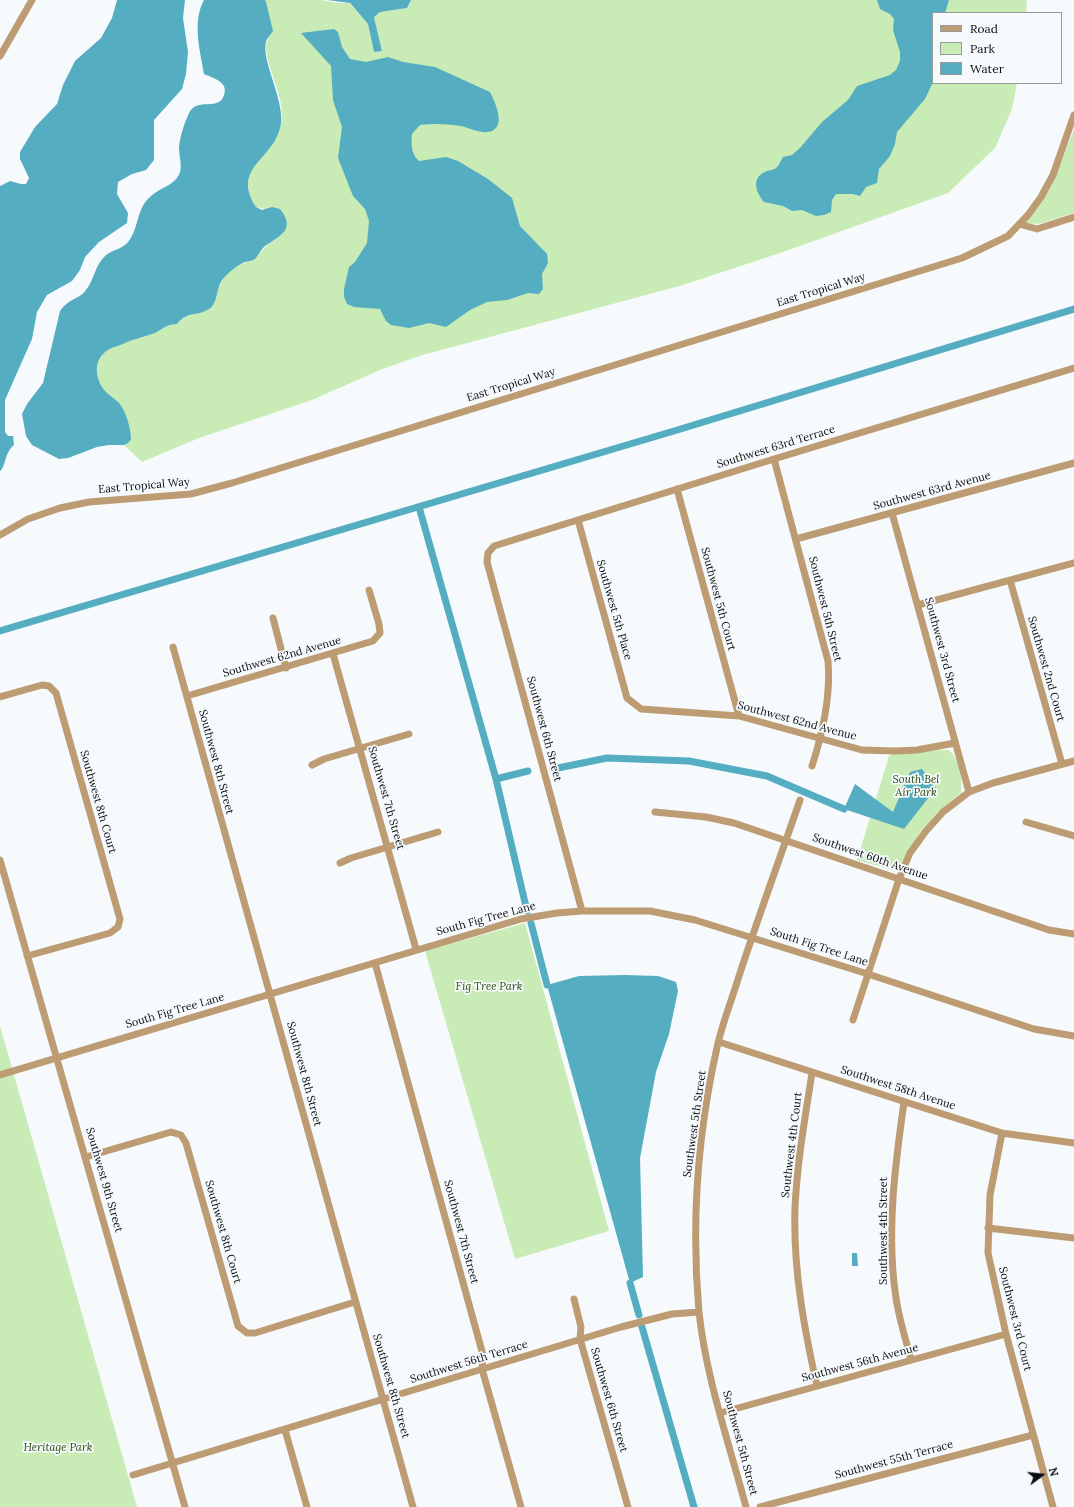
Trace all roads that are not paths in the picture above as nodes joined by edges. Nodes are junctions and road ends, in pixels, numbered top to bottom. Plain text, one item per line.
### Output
1 (32, 0) edge
2 (0, 56) edge
3 (1074, 114) edge
4 (1074, 217) edge
5 (1019, 224) junction
6 (1074, 368) edge
7 (774, 459) junction
8 (1074, 464) edge
9 (677, 489) junction
10 (892, 513) junction
11 (578, 520) junction
12 (0, 535) edge
13 (796, 539) junction
14 (488, 553) joint
15 (1074, 564) edge
16 (1010, 580) junction
17 (369, 590) dead end
18 (918, 605) junction
19 (272, 618) dead end
20 (173, 647) dead end
21 (333, 654) junction
22 (286, 668) junction
23 (187, 696) junction
24 (0, 697) edge
25 (633, 704) joint
26 (739, 716) junction
27 (409, 734) dead end
28 (821, 739) junction
29 (955, 743) junction
30 (360, 749) junction
31 (1074, 761) edge
32 (1062, 764) junction
33 (312, 765) dead end
34 (812, 766) dead end
35 (969, 792) junction
36 (800, 800) dead end
37 (655, 812) dead end
38 (1026, 822) dead end
39 (438, 832) dead end
40 (1074, 836) edge
41 (786, 840) junction
42 (388, 847) junction
43 (0, 860) edge
44 (340, 863) dead end
45 (899, 879) junction
46 (582, 911) junction
47 (1074, 934) edge
48 (752, 937) junction
49 (416, 949) junction
50 (27, 956) junction
51 (375, 963) junction
52 (868, 974) junction
53 (270, 995) junction
54 (853, 1020) dead end
55 (1074, 1036) edge
56 (719, 1042) junction
57 (58, 1058) junction
58 (812, 1073) junction
59 (0, 1075) edge
60 (904, 1102) junction
61 (1002, 1133) junction
62 (1074, 1143) edge
63 (86, 1157) junction
64 (988, 1228) junction
65 (1074, 1238) edge
66 (574, 1299) dead end
67 (355, 1302) junction
68 (699, 1312) junction
69 (1006, 1334) junction
70 (580, 1339) junction
71 (911, 1360) junction
72 (482, 1369) junction
73 (817, 1386) junction
74 (383, 1400) junction
75 (720, 1413) junction
76 (285, 1430) junction
77 (1033, 1435) junction
78 (173, 1463) junction
79 (133, 1475) dead end
80 (185, 1507) edge
81 (307, 1507) edge
82 (413, 1507) edge
83 (521, 1507) edge
84 (628, 1507) edge
85 (746, 1507) edge
86 (760, 1507) edge
87 (1053, 1507) edge

1 - 2 street
3 - 5 street, East Tropical Way
4 - 5 street
5 - 12 street, East Tropical Way
6 - 7 street, Southwest 63rd Terrace
7 - 9 street, Southwest 63rd Terrace
7 - 13 street, Southwest 5th Street
8 - 10 street, Southwest 63rd Avenue
9 - 11 street, Southwest 63rd Terrace
9 - 26 street, Southwest 5th Court
10 - 13 street, Southwest 63rd Avenue
10 - 18 street, Southwest 3rd Street
11 - 14 street, Southwest 63rd Terrace
11 - 25 street, Southwest 5th Place
13 - 28 street, Southwest 5th Street
14 - 46 street, Southwest 6th Street
15 - 16 street
16 - 18 street
16 - 32 street, Southwest 2nd Court
17 - 21 street, Southwest 62nd Avenue
18 - 29 street, Southwest 3rd Street
19 - 22 street
20 - 23 street, Southwest 8th Street
21 - 22 street, Southwest 62nd Avenue
21 - 30 street, Southwest 7th Street
22 - 23 street, Southwest 62nd Avenue
23 - 53 street, Southwest 8th Street
24 - 50 street, Southwest 8th Court
25 - 26 street, Southwest 62nd Avenue
26 - 28 street, Southwest 62nd Avenue
27 - 30 street
28 - 29 street, Southwest 62nd Avenue
28 - 34 street, Southwest 5th Street
29 - 35 street, Southwest 3rd Street
30 - 33 street
30 - 42 street, Southwest 7th Street
31 - 32 street
32 - 35 street
35 - 45 street
36 - 41 street, Southwest 5th Street
37 - 41 street, Southwest 60th Avenue
38 - 40 street
39 - 42 street
41 - 45 street, Southwest 60th Avenue
41 - 48 street, Southwest 5th Street
42 - 44 street
42 - 49 street, Southwest 7th Street
43 - 50 street, Southwest 9th Street
45 - 47 street, Southwest 60th Avenue
45 - 52 street
46 - 48 street, South Fig Tree Lane
46 - 49 street, South Fig Tree Lane
48 - 52 street, South Fig Tree Lane
48 - 56 street, Southwest 5th Street
49 - 51 street, South Fig Tree Lane
50 - 57 street, Southwest 9th Street
51 - 53 street, South Fig Tree Lane
51 - 72 street, Southwest 7th Street
52 - 54 street
52 - 55 street, South Fig Tree Lane
53 - 57 street, South Fig Tree Lane
53 - 67 street, Southwest 8th Street
56 - 58 street, Southwest 58th Avenue
56 - 68 street, Southwest 5th Street
57 - 59 street, South Fig Tree Lane
57 - 63 street, Southwest 9th Street
58 - 60 street, Southwest 58th Avenue
58 - 73 street, Southwest 4th Court
60 - 61 street, Southwest 58th Avenue
60 - 71 street, Southwest 4th Street
61 - 62 street, Southwest 58th Avenue
61 - 64 street, Southwest 3rd Court
63 - 67 street, Southwest 8th Court
63 - 78 street, Southwest 9th Street
64 - 65 street
64 - 69 street, Southwest 3rd Court
66 - 70 street, Southwest 6th Street
67 - 74 street, Southwest 8th Street
68 - 70 street, Southwest 56th Terrace
68 - 75 street, Southwest 5th Street
69 - 71 street, Southwest 56th Avenue
69 - 77 street, Southwest 3rd Court
70 - 72 street, Southwest 56th Terrace
70 - 84 street, Southwest 6th Street
71 - 73 street, Southwest 56th Avenue
72 - 74 street, Southwest 56th Terrace
72 - 83 street, Southwest 7th Street
73 - 75 street, Southwest 56th Avenue
74 - 76 street, Southwest 56th Terrace
74 - 82 street, Southwest 8th Street
75 - 85 street, Southwest 5th Street
76 - 78 street, Southwest 56th Terrace
76 - 81 street
77 - 86 street, Southwest 55th Terrace
77 - 87 street, Southwest 3rd Court
78 - 79 street, Southwest 56th Terrace
78 - 80 street, Southwest 9th Street

